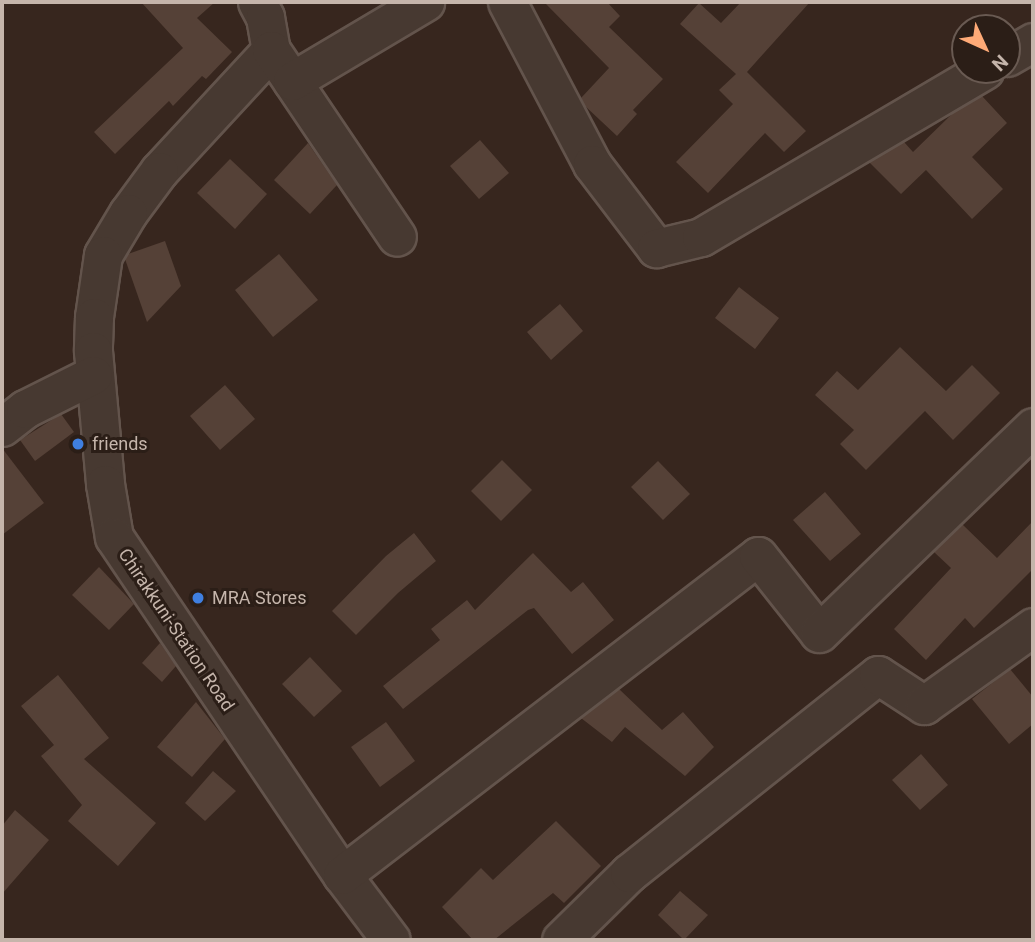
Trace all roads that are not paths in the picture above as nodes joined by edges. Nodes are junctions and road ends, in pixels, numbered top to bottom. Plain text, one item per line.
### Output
1 (257, 2) edge
2 (425, 2) edge
3 (508, 2) edge
4 (271, 50) junction
5 (292, 81) junction
6 (961, 84) edge
7 (397, 237) dead end
8 (93, 376) junction
9 (2, 427) edge
10 (1033, 427) edge
11 (1033, 627) edge
12 (342, 875) junction
13 (390, 940) edge
14 (561, 940) edge

1 - 4 street
2 - 5 street
3 - 6 street
4 - 5 street
4 - 8 street, Chirakkuni-Station Road
5 - 7 street
8 - 9 street
8 - 12 street, Chirakkuni-Station Road
10 - 12 street
11 - 14 street
12 - 13 street, Chirakkuni-Station Road

